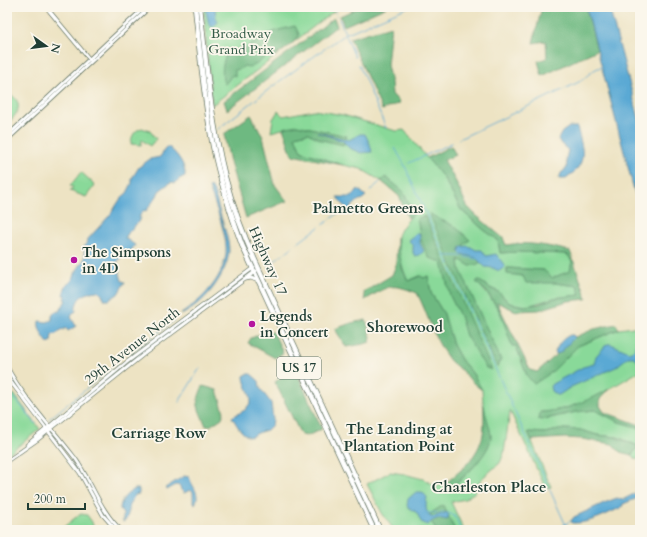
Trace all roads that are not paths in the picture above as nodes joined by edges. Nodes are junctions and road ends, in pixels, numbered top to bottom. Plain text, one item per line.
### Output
1 (46, 7) edge
2 (145, 7) edge
3 (150, 7) edge
4 (195, 7) edge
5 (200, 7) edge
6 (90, 60) junction
7 (7, 136) edge
8 (7, 140) edge
9 (256, 268) junction
10 (242, 280) junction
11 (259, 281) junction
12 (7, 367) edge
13 (7, 376) edge
14 (49, 428) junction
15 (7, 461) edge
16 (116, 530) edge
17 (122, 530) edge
18 (374, 530) edge
19 (380, 530) edge

1 - 6 main road
2 - 6 main road
3 - 6 main road
4 - 9 highway, Highway 17 / US 17
5 - 9 highway, Highway 17 / US 17
6 - 7 main road
6 - 8 main road
9 - 10 main road, 29th Avenue North
9 - 11 highway, Highway 17 / US 17
9 - 14 main road, 29th Avenue North
9 - 19 highway, Highway 17 / US 17
10 - 11 main road
10 - 14 main road, 29th Avenue North
11 - 18 highway, Highway 17 / US 17
12 - 14 main road
13 - 14 main road
14 - 15 main road, 29th Avenue North
14 - 16 main road
14 - 17 main road

